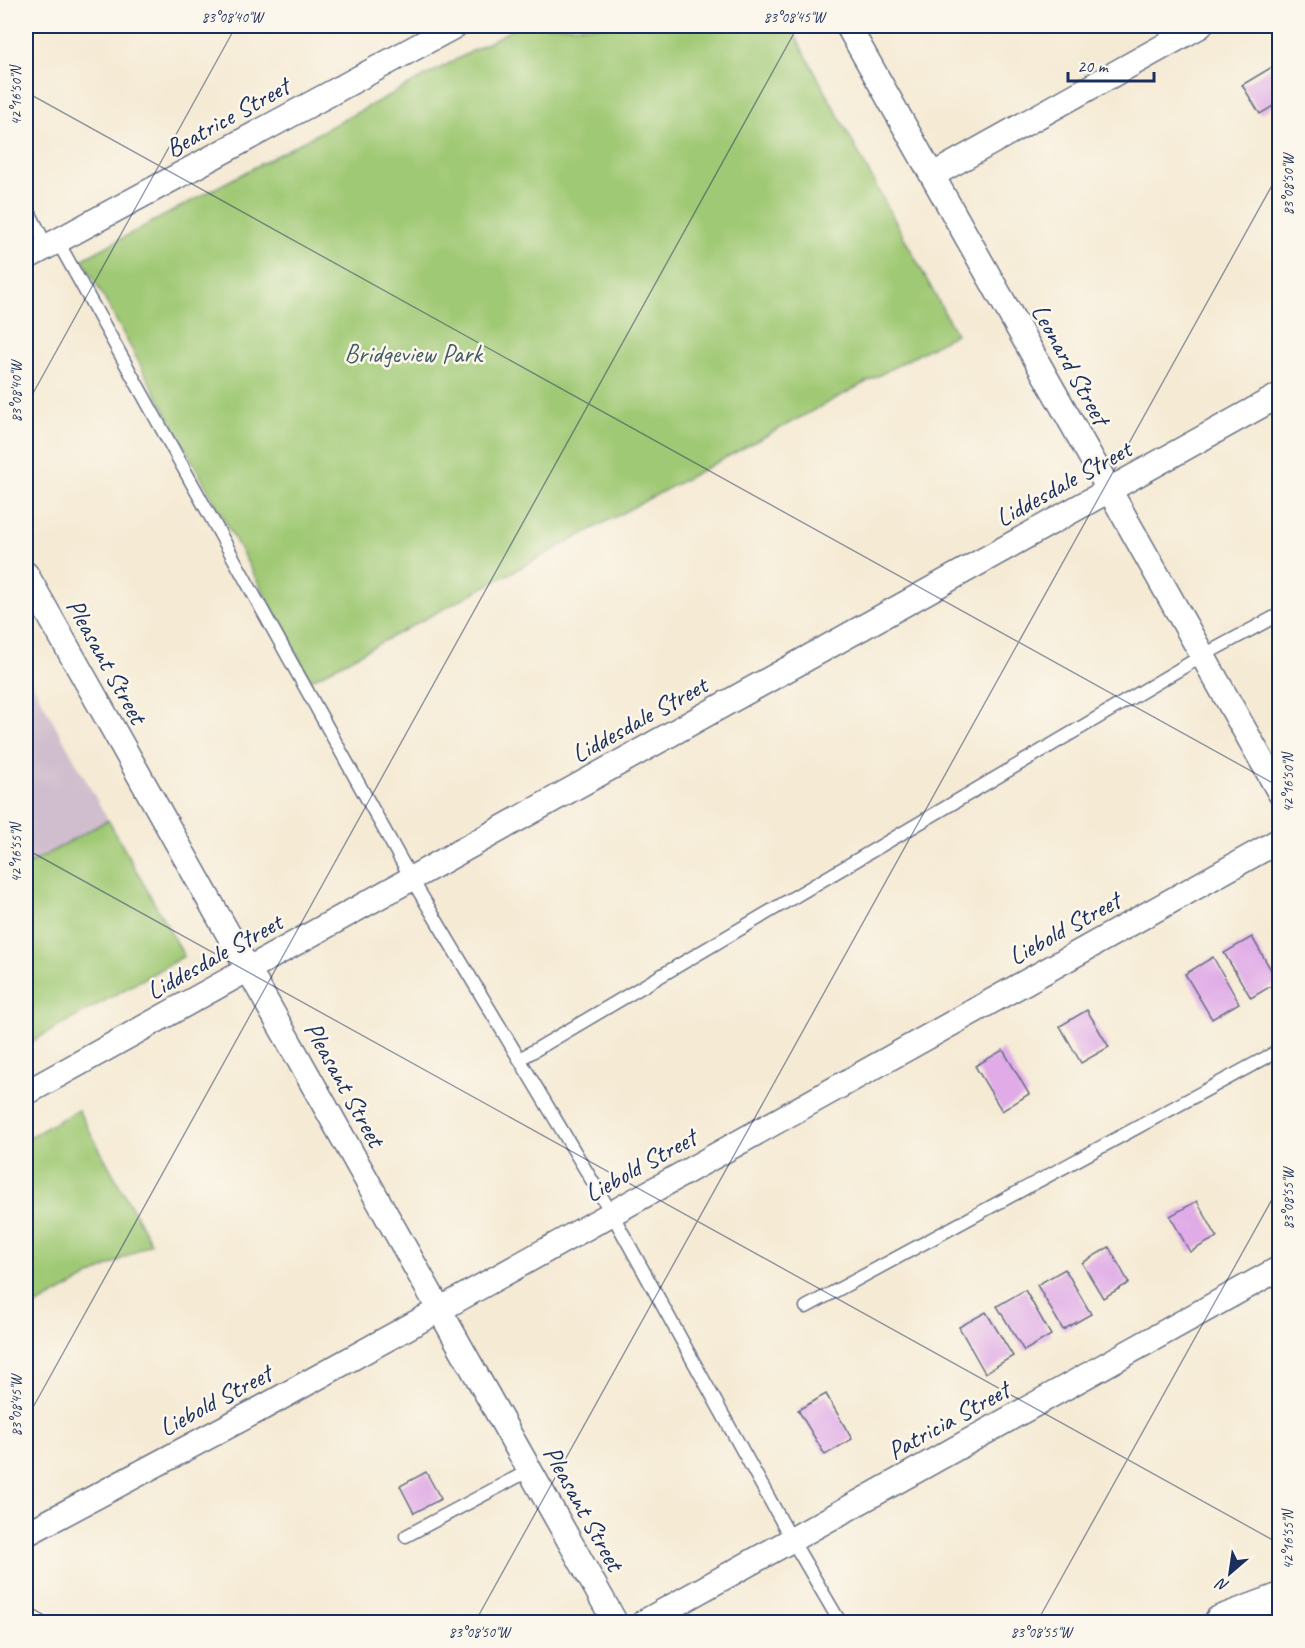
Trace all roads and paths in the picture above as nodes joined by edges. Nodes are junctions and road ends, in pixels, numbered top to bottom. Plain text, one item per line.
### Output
1 (455, 26) edge
2 (848, 26) edge
3 (1200, 26) edge
4 (933, 175) junction
5 (26, 206) edge
6 (53, 244) junction
7 (26, 258) edge
8 (1280, 394) edge
9 (1109, 490) junction
10 (26, 574) edge
11 (1280, 614) edge
12 (1202, 656) junction
13 (1280, 793) edge
14 (1280, 840) edge
15 (411, 878) junction
16 (248, 970) junction
17 (1280, 1050) edge
18 (520, 1059) junction
19 (26, 1093) edge
20 (612, 1214) junction
21 (1280, 1268) edge
22 (806, 1307) dead end
23 (439, 1310) junction
24 (530, 1470) junction
25 (26, 1534) edge
26 (406, 1536) dead end
27 (792, 1540) junction
28 (1280, 1600) edge
29 (615, 1623) edge
30 (644, 1623) edge
31 (840, 1623) edge
32 (1221, 1623) edge

1 - 6 street, Beatrice Street
2 - 4 street, Leonard Street
3 - 4 street
4 - 9 street, Leonard Street
5 - 6 lane
6 - 7 street, Beatrice Street
6 - 15 lane
8 - 9 street, Liddesdale Street
9 - 12 street, Leonard Street
9 - 15 street, Liddesdale Street
10 - 16 street, Pleasant Street
11 - 12 lane
12 - 13 street, Leonard Street
12 - 18 lane
14 - 20 street, Liebold Street
15 - 16 street, Liddesdale Street
15 - 18 lane
16 - 19 street, Liddesdale Street
16 - 23 street, Pleasant Street
17 - 22 lane
18 - 20 lane
20 - 23 street, Liebold Street
20 - 27 lane
21 - 27 street, Patricia Street
23 - 24 street, Pleasant Street
23 - 25 street, Liebold Street
24 - 26 lane
24 - 29 street, Pleasant Street
27 - 30 street, Patricia Street
27 - 31 lane
28 - 32 highway

